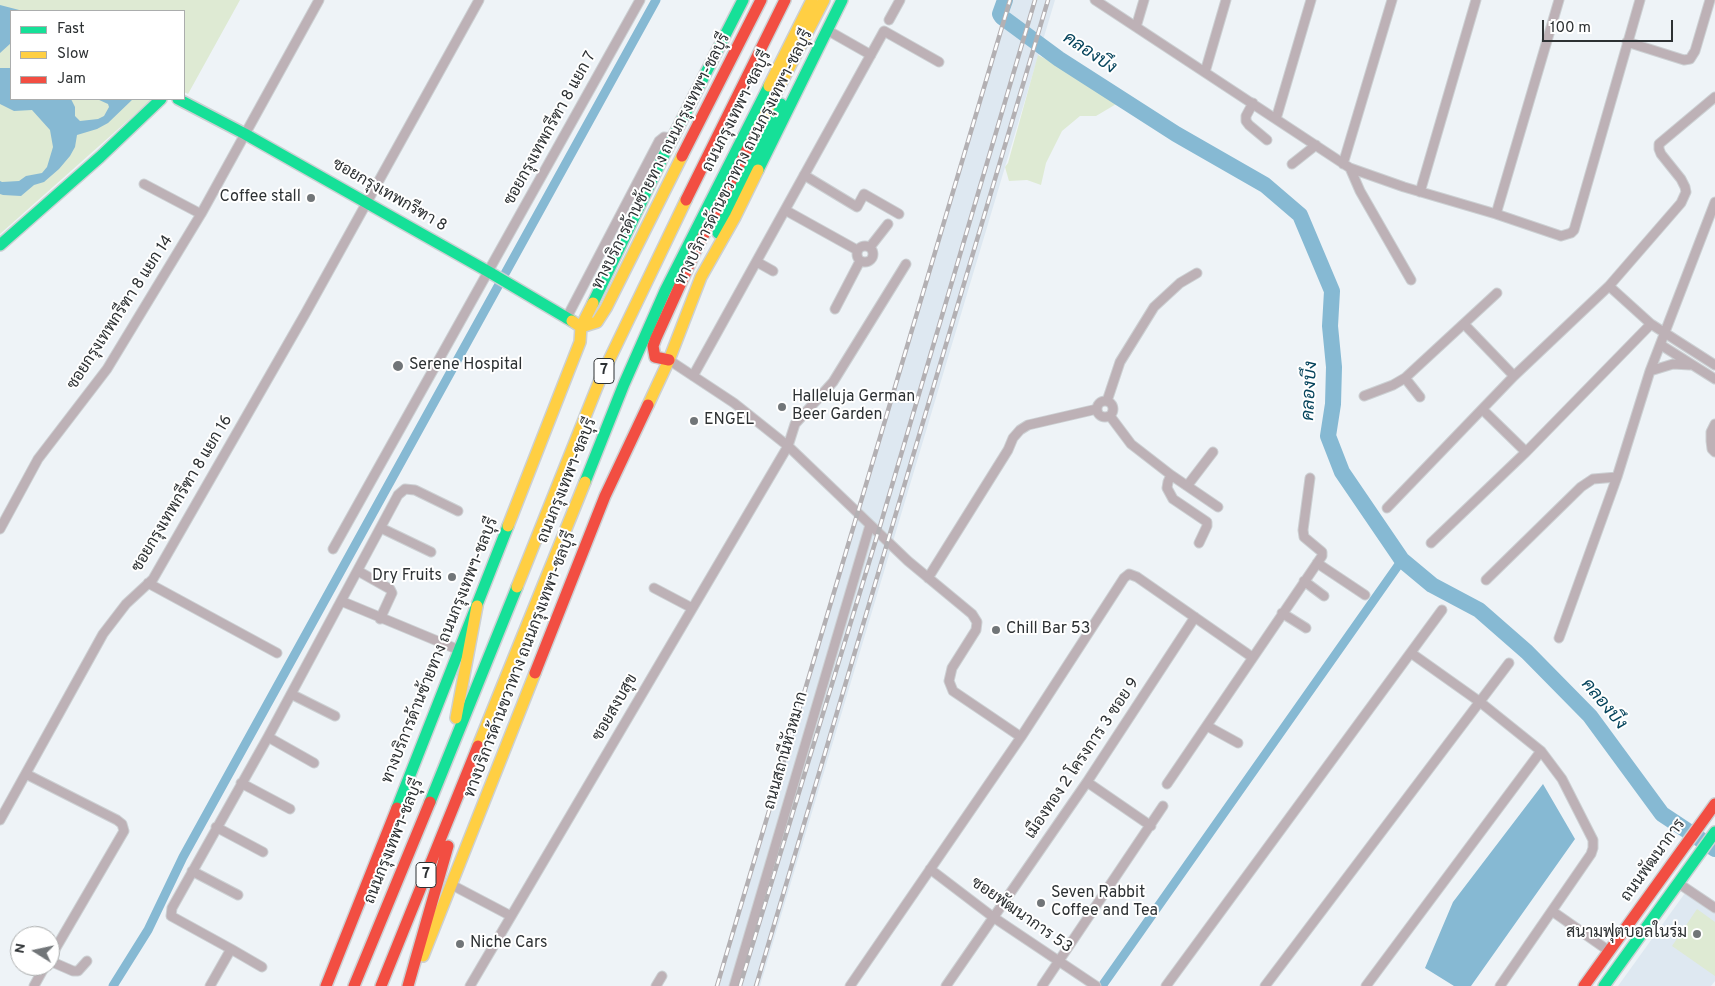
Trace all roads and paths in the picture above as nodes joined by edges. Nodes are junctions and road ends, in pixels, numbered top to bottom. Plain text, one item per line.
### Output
1 (319, 0) edge
2 (479, 0) edge
3 (640, 0) edge
4 (743, 0) edge
5 (755, 0) edge
6 (761, 0) edge
7 (786, 0) edge
8 (812, 0) edge
9 (824, 0) edge
10 (834, 0) edge
11 (842, 0) edge
12 (900, 0) edge
13 (1095, 0) edge
14 (1144, 0) edge
15 (1226, 0) edge
16 (1311, 0) edge
17 (1392, 0) edge
18 (1476, 0) edge
19 (1559, 0) edge
20 (1640, 0) edge
21 (1710, 0) edge
22 (889, 20) dead end
23 (1136, 26) junction
24 (827, 30) junction
25 (1627, 42) junction
26 (871, 55) junction
27 (939, 62) dead end
28 (1205, 72) junction
29 (1715, 97) edge
30 (160, 100) edge
31 (180, 100) edge
32 (1253, 103) junction
33 (1276, 119) junction
34 (245, 134) junction
35 (673, 138) junction
36 (1267, 140) dead end
37 (1316, 145) junction
38 (1292, 164) dead end
39 (1347, 166) junction
40 (804, 175) junction
41 (144, 184) dead end
42 (1420, 192) junction
43 (366, 202) junction
44 (641, 202) junction
45 (1715, 202) edge
46 (785, 210) junction
47 (201, 214) junction
48 (899, 214) dead end
49 (1496, 214) junction
50 (888, 224) dead end
51 (625, 235) junction
52 (639, 243) junction
53 (0, 245) edge
54 (870, 247) junction
55 (857, 250) junction
56 (860, 261) junction
57 (757, 262) junction
58 (906, 264) dead end
59 (773, 271) dead end
60 (491, 273) junction
61 (1197, 273) dead end
62 (701, 277) junction
63 (1411, 280) dead end
64 (1609, 286) junction
65 (1497, 292) dead end
66 (606, 308) junction
67 (835, 309) dead end
68 (588, 310) junction
69 (566, 319) junction
70 (1464, 324) junction
71 (1651, 324) junction
72 (580, 326) junction
73 (1664, 333) junction
74 (1661, 345) junction
75 (668, 360) junction
76 (1690, 365) junction
77 (1715, 366) edge
78 (1650, 371) junction
79 (693, 376) junction
80 (1514, 376) junction
81 (1405, 378) junction
82 (1715, 379) edge
83 (1364, 396) dead end
84 (1420, 397) dead end
85 (1107, 401) junction
86 (1097, 409) junction
87 (1483, 410) junction
88 (1110, 416) junction
89 (1715, 424) edge
90 (788, 446) junction
91 (1213, 452) dead end
92 (1526, 452) junction
93 (1715, 452) edge
94 (1171, 475) junction
95 (1617, 477) junction
96 (1310, 478) dead end
97 (1188, 486) junction
98 (1218, 507) dead end
99 (1387, 508) dead end
100 (458, 511) dead end
101 (870, 525) junction
102 (381, 528) junction
103 (0, 530) edge
104 (1199, 543) dead end
105 (1431, 543) dead end
106 (333, 550) dead end
107 (431, 552) dead end
108 (1317, 563) junction
109 (358, 571) junction
110 (928, 578) junction
111 (1486, 580) dead end
112 (1304, 581) junction
113 (148, 583) junction
114 (654, 588) dead end
115 (1365, 595) dead end
116 (1324, 596) dead end
117 (341, 601) junction
118 (477, 606) junction
119 (692, 608) junction
120 (1442, 610) dead end
121 (1282, 614) junction
122 (1195, 618) junction
123 (380, 619) junction
124 (1306, 628) dead end
125 (1559, 638) dead end
126 (459, 650) junction
127 (277, 653) dead end
128 (1411, 653) junction
129 (1252, 657) junction
130 (1509, 663) dead end
131 (291, 694) junction
132 (1480, 702) junction
133 (335, 716) dead end
134 (1207, 726) junction
135 (268, 737) junction
136 (1021, 737) junction
137 (1238, 743) dead end
138 (1541, 751) junction
139 (449, 754) junction
140 (314, 763) dead end
141 (472, 764) junction
142 (26, 774) junction
143 (1087, 782) junction
144 (241, 783) junction
145 (1167, 784) dead end
146 (1715, 804) edge
147 (1163, 806) dead end
148 (290, 809) dead end
149 (0, 820) edge
150 (1151, 826) junction
151 (216, 827) junction
152 (1714, 834) edge
153 (263, 852) dead end
154 (930, 869) junction
155 (192, 871) junction
156 (1678, 883) junction
157 (452, 885) junction
158 (238, 895) dead end
159 (1715, 908) edge
160 (1552, 911) junction
161 (511, 916) junction
162 (993, 917) junction
163 (60, 942) edge
164 (231, 949) junction
165 (1609, 951) junction
166 (365, 958) junction
167 (87, 961) dead end
168 (1060, 961) junction
169 (60, 964) edge
170 (262, 967) dead end
171 (662, 976) dead end
172 (210, 986) edge
173 (326, 986) edge
174 (350, 986) edge
175 (354, 986) edge
176 (381, 986) edge
177 (410, 986) edge
178 (470, 986) edge
179 (656, 986) edge
180 (734, 986) edge
181 (850, 986) edge
182 (946, 986) edge
183 (1042, 986) edge
184 (1096, 986) edge
185 (1167, 986) edge
186 (1265, 986) edge
187 (1366, 986) edge
188 (1500, 986) edge
189 (1584, 986) edge
190 (1604, 986) edge

1 - 34 street, ซอยกรุงเทพกรีฑา 8 แยก 14
2 - 43 street, ซอยกรุงเทพกรีฑา 8 แยก 16
3 - 60 street, ซอยกรุงเทพกรีฑา 8 แยก 7
4 - 35 main road, ทางบริการด้านซ้ายทาง ถนนกรุงเทพฯ-ชลบุรี
5 - 44 main road
6 - 52 main road, ทางบริการด้านซ้ายทาง ถนนกรุงเทพฯ-ชลบุรี
7 - 139 main road, ถนนกรุงเทพฯ-ชลบุรี / 7
8 - 141 main road, ถนนกรุงเทพฯ-ชลบุรี / 7
9 - 75 main road, ทางบริการด้านขวาทาง ถนนกรุงเทพฯ-ชลบุรี
10 - 62 main road
11 - 24 main road, ทางบริการด้านขวาทาง ถนนกรุงเทพฯ-ชลบุรี
12 - 22 street
13 - 23 street
14 - 23 street
15 - 28 street
16 - 33 street
17 - 39 street
18 - 42 street
19 - 49 street
20 - 25 street
21 - 25 street
23 - 28 street
24 - 26 street
24 - 62 main road, ทางบริการด้านขวาทาง ถนนกรุงเทพฯ-ชลบุรี
25 - 49 street
26 - 27 street
26 - 40 street
28 - 32 street
29 - 64 street
30 - 53 main road
31 - 34 main road, ซอยกรุงเทพกรีฑา 8
32 - 33 street
32 - 36 street
33 - 37 street
34 - 43 main road, ซอยกรุงเทพกรีฑา 8
34 - 47 street, ซอยกรุงเทพกรีฑา 8 แยก 14
35 - 44 main road, ทางบริการด้านซ้ายทาง ถนนกรุงเทพฯ-ชลบุรี
35 - 69 street
37 - 38 street
37 - 39 street
39 - 42 street
39 - 63 street
40 - 46 street
40 - 48 street
41 - 47 street
42 - 49 street
43 - 60 main road, ซอยกรุงเทพกรีฑา 8
43 - 113 street, ซอยกรุงเทพกรีฑา 8 แยก 16
44 - 51 main road, ทางบริการด้านซ้ายทาง ถนนกรุงเทพฯ-ชลบุรี
45 - 73 street
46 - 55 street
46 - 57 street
47 - 103 street, ซอยกรุงเทพกรีฑา 8 แยก 14
50 - 54 street
51 - 52 main road
51 - 68 main road, ทางบริการด้านซ้ายทาง ถนนกรุงเทพฯ-ชลบุรี
52 - 66 main road, ทางบริการด้านซ้ายทาง ถนนกรุงเทพฯ-ชลบุรี
54 - 55 street
54 - 56 street
55 - 56 street
56 - 67 street
57 - 59 street
57 - 79 street
58 - 90 street, ซอยสงบสุข
60 - 69 main road, ซอยกรุงเทพกรีฑา 8
60 - 106 street, ซอยกรุงเทพกรีฑา 8 แยก 7
61 - 85 street
62 - 75 main road, ทางบริการด้านขวาทาง ถนนกรุงเทพฯ-ชลบุรี
64 - 71 street
64 - 80 street
65 - 70 street
66 - 68 main road
66 - 72 main road, ทางบริการด้านซ้ายทาง ถนนกรุงเทพฯ-ชลบุรี
68 - 72 main road, ทางบริการด้านซ้ายทาง ถนนกรุงเทพฯ-ชลบุรี
69 - 72 main road, ซอยกรุงเทพกรีฑา 8
70 - 80 street
70 - 81 street
71 - 73 street
71 - 92 street
72 - 118 main road, ทางบริการด้านซ้ายทาง ถนนกรุงเทพฯ-ชลบุรี
73 - 74 street
73 - 77 street
74 - 76 street
74 - 78 street
75 - 79 street
75 - 157 main road, ทางบริการด้านขวาทาง ถนนกรุงเทพฯ-ชลบุรี
76 - 78 street
76 - 82 street
78 - 95 street
79 - 90 street
80 - 87 street
81 - 83 street
81 - 84 street
85 - 86 street
85 - 88 street
86 - 88 street
86 - 110 street
87 - 92 street
87 - 99 street
88 - 94 street
89 - 93 street
90 - 101 street
90 - 119 street, ซอยสงบสุข
91 - 97 street
92 - 105 street
94 - 97 street
94 - 104 street
95 - 111 street
95 - 125 street
96 - 108 street
97 - 98 street
100 - 102 street
101 - 110 street
101 - 180 street, ถนนสถานีหัวหมาก
102 - 107 street
102 - 109 street
108 - 112 street
108 - 115 street
109 - 117 street
109 - 123 street
110 - 136 street
112 - 116 street
112 - 121 street
113 - 127 street
113 - 142 street, ซอยกรุงเทพกรีฑา 8 แยก 16
114 - 119 street
117 - 123 street
117 - 131 street
118 - 126 main road, ทางบริการด้านซ้ายทาง ถนนกรุงเทพฯ-ชลบุรี
118 - 139 main road
119 - 161 street, ซอยสงบสุข
120 - 128 street
121 - 124 street
121 - 129 street
122 - 129 street
122 - 136 street
122 - 143 street, เมืองทอง 2 โครงการ 3 ซอย 9
123 - 126 street
126 - 173 main road, ทางบริการด้านซ้ายทาง ถนนกรุงเทพฯ-ชลบุรี
128 - 132 street
128 - 185 street
129 - 134 street
130 - 132 street
131 - 133 street
131 - 135 street
132 - 138 street
132 - 186 street
134 - 137 street
134 - 145 street
135 - 140 street
135 - 144 street
136 - 154 street
138 - 160 street
138 - 187 street
139 - 166 main road, ถนนกรุงเทพฯ-ชลบุรี / 7
141 - 176 main road, ถนนกรุงเทพฯ-ชลบุรี / 7
141 - 177 main road
142 - 149 street, ซอยกรุงเทพกรีฑา 8 แยก 16
142 - 163 street
143 - 150 street
143 - 162 street, เมืองทอง 2 โครงการ 3 ซอย 9
144 - 148 street
144 - 151 street
146 - 165 main road, ถนนพัฒนาการ
147 - 150 street
150 - 168 street
151 - 153 street
151 - 155 street
152 - 156 main road, ถนนพัฒนาการ
154 - 162 street, ซอยพัฒนาการ 53
154 - 181 street
155 - 158 street
155 - 164 street
156 - 159 street
156 - 190 main road, ถนนพัฒนาการ
157 - 161 street
157 - 177 main road, ทางบริการด้านขวาทาง ถนนกรุงเทพฯ-ชลบุรี
160 - 165 street
160 - 188 street
161 - 178 street, ซอยสงบสุข
162 - 168 street, ซอยพัฒนาการ 53
162 - 182 street, เมืองทอง 2 โครงการ 3 ซอย 9
164 - 170 street
164 - 172 street
165 - 189 main road, ถนนพัฒนาการ
166 - 174 main road
166 - 175 main road, ถนนกรุงเทพฯ-ชลบุรี / 7
167 - 169 street
168 - 183 street
168 - 184 street, ซอยพัฒนาการ 53
171 - 179 street

